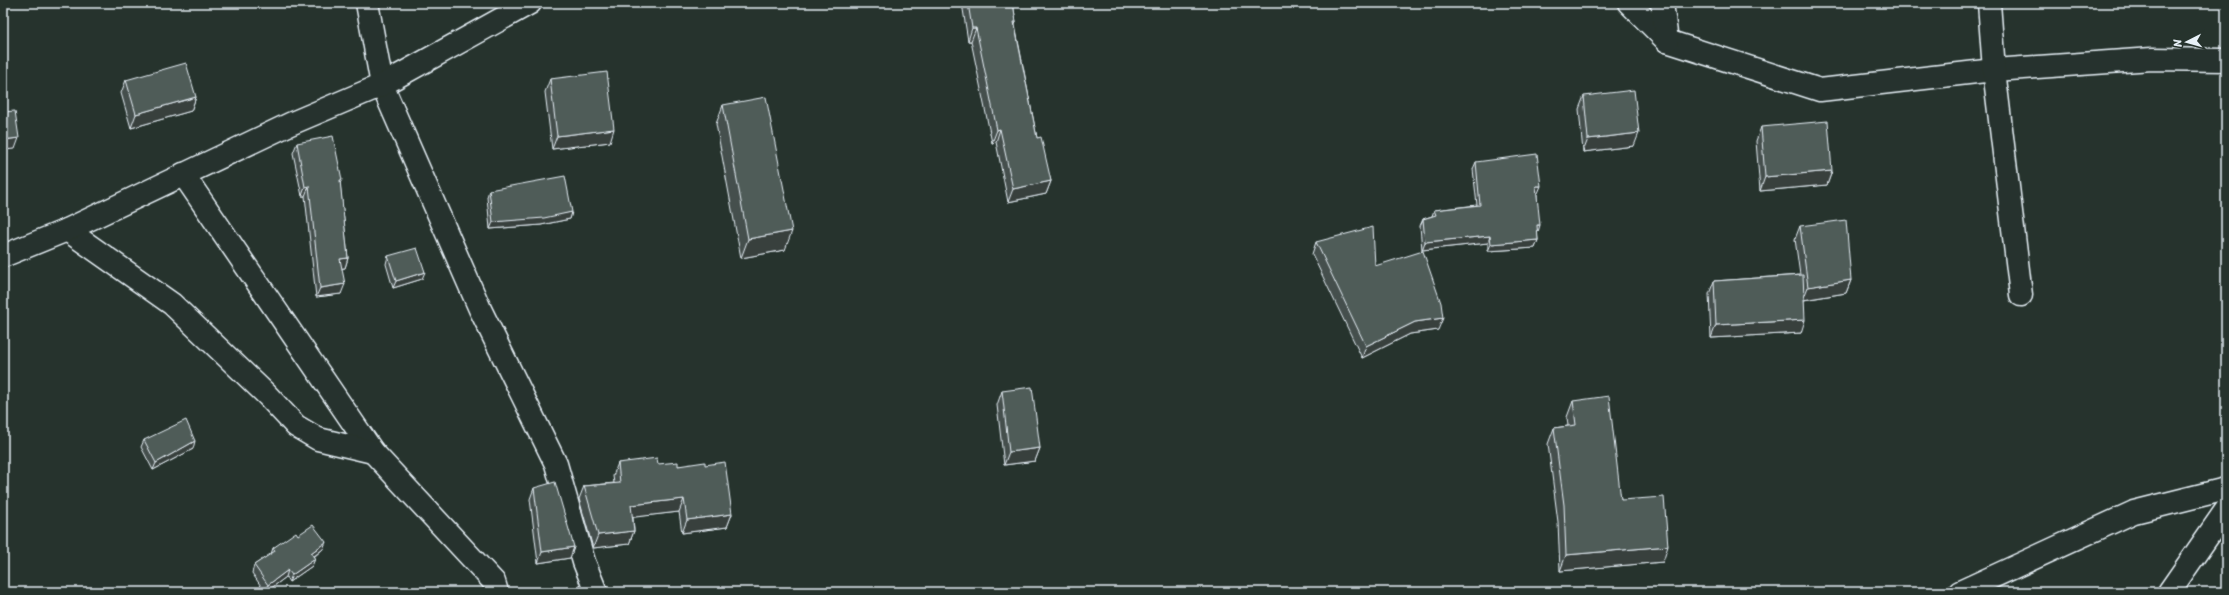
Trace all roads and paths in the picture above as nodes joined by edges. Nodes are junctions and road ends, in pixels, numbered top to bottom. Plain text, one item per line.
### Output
1 (367, 3) edge
2 (530, 3) edge
3 (1629, 3) edge
4 (1662, 3) edge
5 (1989, 3) edge
6 (1667, 41) junction
7 (2226, 60) edge
8 (1994, 70) junction
9 (382, 85) junction
10 (183, 174) junction
11 (67, 230) junction
12 (3, 256) edge
13 (2021, 294) dead end
14 (373, 452) junction
15 (2226, 489) edge
16 (2226, 510) edge
17 (497, 592) edge
18 (596, 592) edge
19 (1960, 592) edge
20 (2169, 592) edge

1 - 9 street
2 - 9 street
3 - 6 street
4 - 6 street
5 - 8 street
6 - 8 street
7 - 8 street
8 - 13 street
9 - 10 street
9 - 18 street
10 - 11 street
10 - 14 street
11 - 12 street
11 - 14 street
14 - 17 street
15 - 19 street
16 - 20 street

